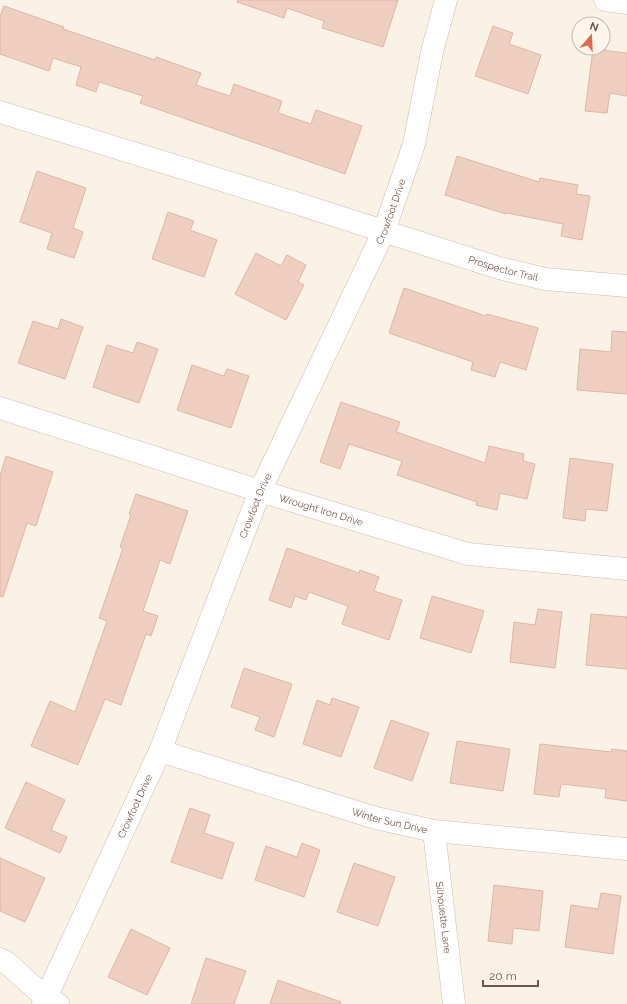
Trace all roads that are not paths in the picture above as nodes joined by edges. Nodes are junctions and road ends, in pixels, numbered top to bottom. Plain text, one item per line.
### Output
1 (446, 0) edge
2 (606, 0) edge
3 (627, 3) edge
4 (0, 112) edge
5 (384, 231) junction
6 (627, 286) edge
7 (0, 408) edge
8 (260, 491) junction
9 (627, 569) edge
10 (160, 751) junction
11 (434, 832) junction
12 (627, 849) edge
13 (0, 959) edge
14 (49, 1002) edge
15 (454, 1004) edge

1 - 5 street, Crowfoot Drive
2 - 3 street
4 - 5 street, Prospector Trail
5 - 6 street, Prospector Trail
5 - 8 street, Crowfoot Drive
7 - 8 street, Wrought Iron Drive
8 - 9 street, Wrought Iron Drive
8 - 10 street, Crowfoot Drive
10 - 11 street, Winter Sun Drive
10 - 14 street, Crowfoot Drive
11 - 12 street, Winter Sun Drive
11 - 15 street, Silhouette Lane
13 - 14 street

